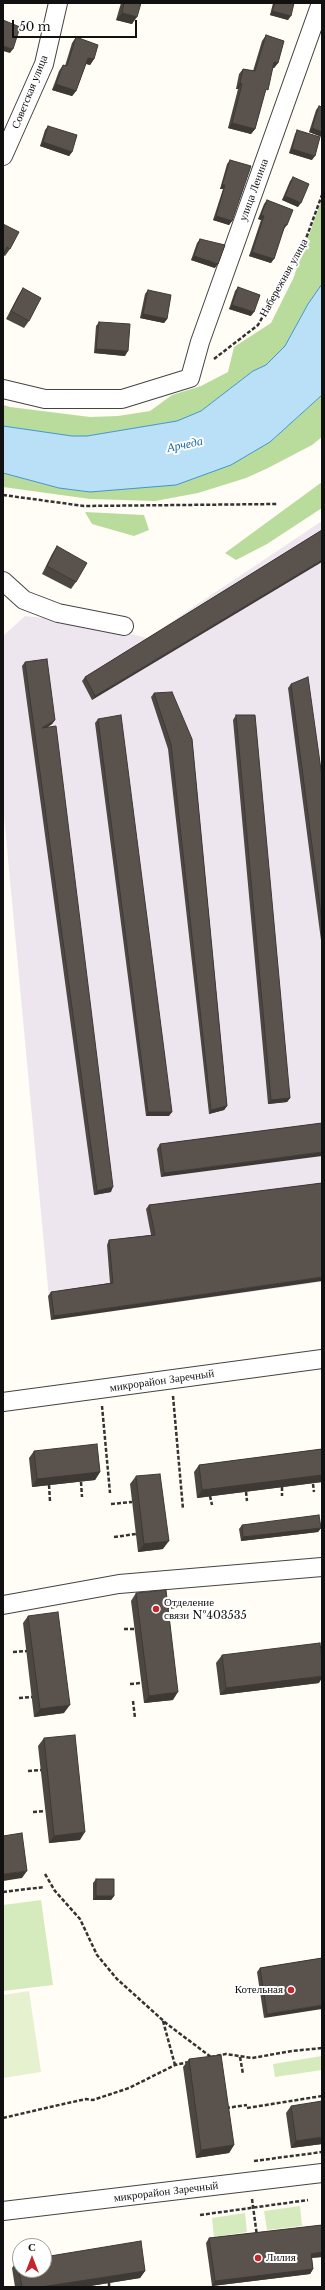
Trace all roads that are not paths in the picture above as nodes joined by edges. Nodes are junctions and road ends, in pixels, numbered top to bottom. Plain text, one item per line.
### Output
1 (58, 3) edge
2 (321, 3) edge
3 (3, 156) edge
4 (3, 389) edge
5 (3, 581) edge
6 (124, 626) dead end
7 (322, 1359) edge
8 (3, 1402) edge
9 (322, 1567) edge
10 (3, 1605) edge
11 (322, 2173) edge
12 (5, 2212) edge

1 - 3 street, Советская улица
2 - 4 street, улица Ленина
5 - 6 street
7 - 8 street, микрорайон Заречный
9 - 10 street
11 - 12 street, микрорайон Заречный

